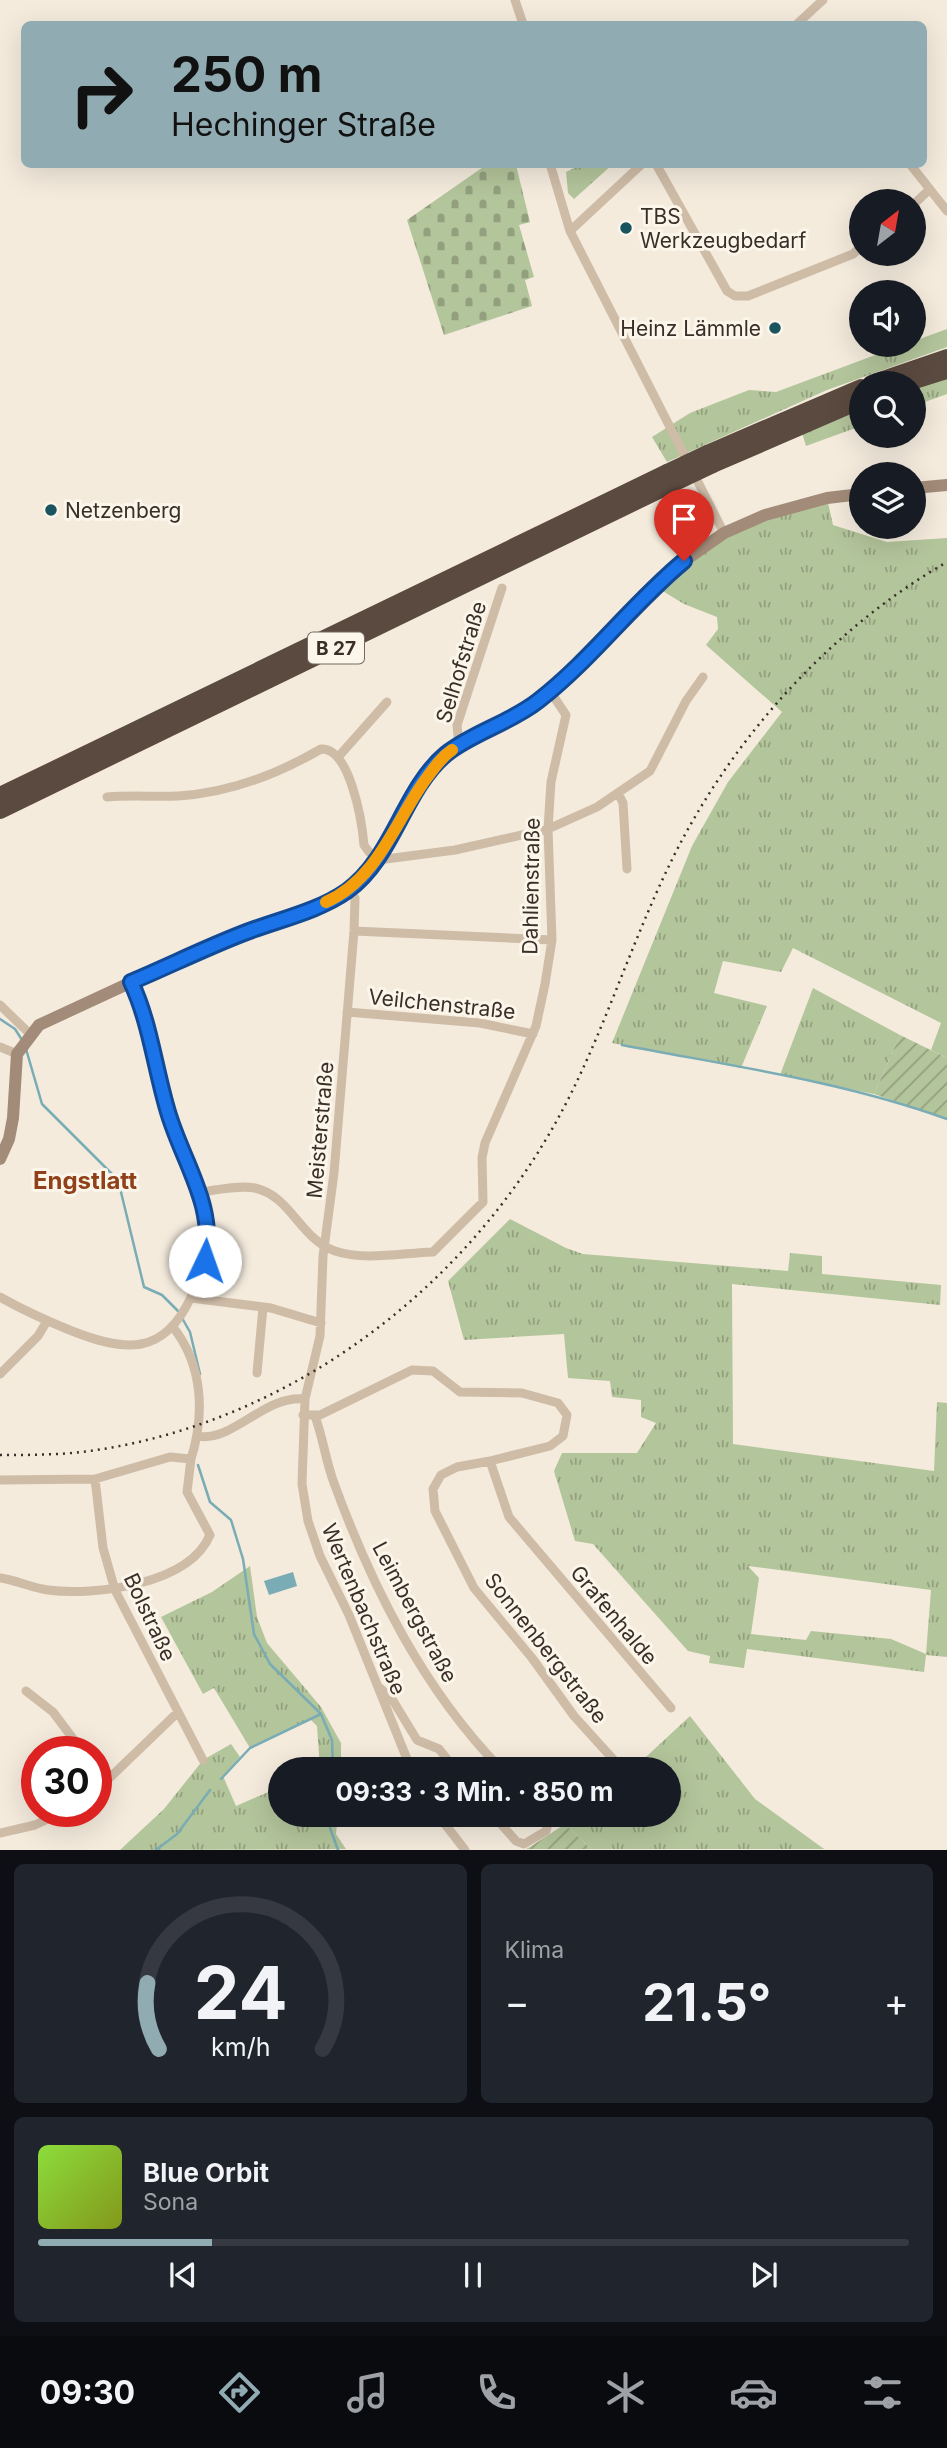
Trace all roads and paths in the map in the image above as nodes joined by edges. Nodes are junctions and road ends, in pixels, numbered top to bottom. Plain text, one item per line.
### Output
1 (515, 0) edge
2 (823, 0) edge
3 (522, 21) edge
4 (800, 21) edge
5 (551, 168) edge
6 (638, 168) edge
7 (658, 168) edge
8 (913, 168) edge
9 (930, 189) junction
10 (926, 193) edge
11 (947, 211) edge
12 (570, 231) junction
13 (849, 252) edge
14 (947, 357) edge
15 (906, 371) edge
16 (947, 371) edge
17 (926, 377) edge
18 (849, 393) edge
19 (849, 406) edge
20 (710, 459) junction
21 (670, 478) junction
22 (947, 485) edge
23 (926, 487) edge
24 (849, 496) edge
25 (724, 533) junction
26 (502, 588) dead end
27 (703, 677) dead end
28 (550, 691) junction
29 (387, 702) dead end
30 (459, 746) junction
31 (339, 756) junction
32 (618, 793) junction
33 (0, 795) edge
34 (107, 797) dead end
35 (0, 811) edge
36 (548, 829) junction
37 (377, 857) junction
38 (627, 869) dead end
39 (349, 890) junction
40 (354, 931) junction
41 (552, 940) junction
42 (131, 982) junction
43 (0, 1005) edge
44 (348, 1012) junction
45 (30, 1034) junction
46 (533, 1034) junction
47 (0, 1047) edge
48 (19, 1050) junction
49 (0, 1159) edge
50 (201, 1192) junction
51 (325, 1247) junction
52 (0, 1297) edge
53 (191, 1298) junction
54 (263, 1307) junction
55 (47, 1321) junction
56 (321, 1323) junction
57 (175, 1324) junction
58 (257, 1373) dead end
59 (0, 1374) edge
60 (310, 1375) joint
61 (305, 1399) junction
62 (303, 1415) junction
63 (314, 1416) junction
64 (198, 1436) junction
65 (191, 1459) junction
66 (490, 1461) junction
67 (95, 1479) junction
68 (0, 1480) edge
69 (0, 1578) edge
70 (115, 1590) junction
71 (378, 1686) junction
72 (26, 1691) dead end
73 (671, 1709) dead end
74 (176, 1714) junction
75 (71, 1736) edge
76 (406, 1757) edge
77 (445, 1757) edge
78 (489, 1757) edge
79 (611, 1757) edge
80 (203, 1760) dead end
81 (112, 1776) edge
82 (26, 1827) edge
83 (447, 1827) edge
84 (504, 1827) edge
85 (547, 1827) edge
86 (0, 1833) edge
87 (465, 1850) edge

1 - 3 street
2 - 4 street
5 - 12 street
6 - 12 street
7 - 13 street
8 - 9 street
9 - 10 street
9 - 11 street
12 - 25 street
14 - 15 highway
16 - 17 highway
18 - 20 highway, B 27
19 - 20 highway, B 27
20 - 21 highway, B 27, bridge
21 - 33 highway, B 27
21 - 35 highway, B 27
22 - 23 street
24 - 25 street
25 - 28 street
26 - 30 street, Selhofstraße
27 - 32 street
28 - 30 street
28 - 36 street, Dahlienstraße
29 - 31 street
30 - 37 street
31 - 34 street
31 - 37 street
32 - 36 street
32 - 38 street
36 - 37 street
36 - 41 street, Dahlienstraße
37 - 39 street
39 - 40 street, Meisterstraße
39 - 42 street
40 - 41 street
40 - 44 street, Meisterstraße
41 - 46 street, Dahlienstraße
42 - 45 street
42 - 50 street
43 - 45 street
44 - 46 street, Veilchenstraße
44 - 51 street, Meisterstraße
45 - 48 street
46 - 51 street, Dahlienstraße
47 - 48 street
48 - 49 street
50 - 51 street
50 - 53 street
51 - 56 street, Meisterstraße
52 - 55 street
53 - 54 street
53 - 57 street
54 - 56 street
54 - 58 street
55 - 57 street
55 - 59 street
56 - 60 street, Meisterstraße
57 - 64 street
60 - 61 street, Wertenbachstraße
61 - 62 street, Wertenbachstraße
61 - 64 street
62 - 63 street
62 - 71 street, Wertenbachstraße
63 - 66 street, Sonnenbergstraße
63 - 78 street, Leimbergstraße
64 - 65 street
65 - 67 street
65 - 70 street
66 - 73 street, Grafenhalde
66 - 79 street, Sonnenbergstraße
67 - 68 street
67 - 70 street, Bolstraße
69 - 70 street
70 - 74 street, Bolstraße
71 - 76 street, Wertenbachstraße
71 - 77 street
72 - 75 street
74 - 80 street, Bolstraße
74 - 81 street
82 - 86 street
83 - 87 street
84 - 85 street

